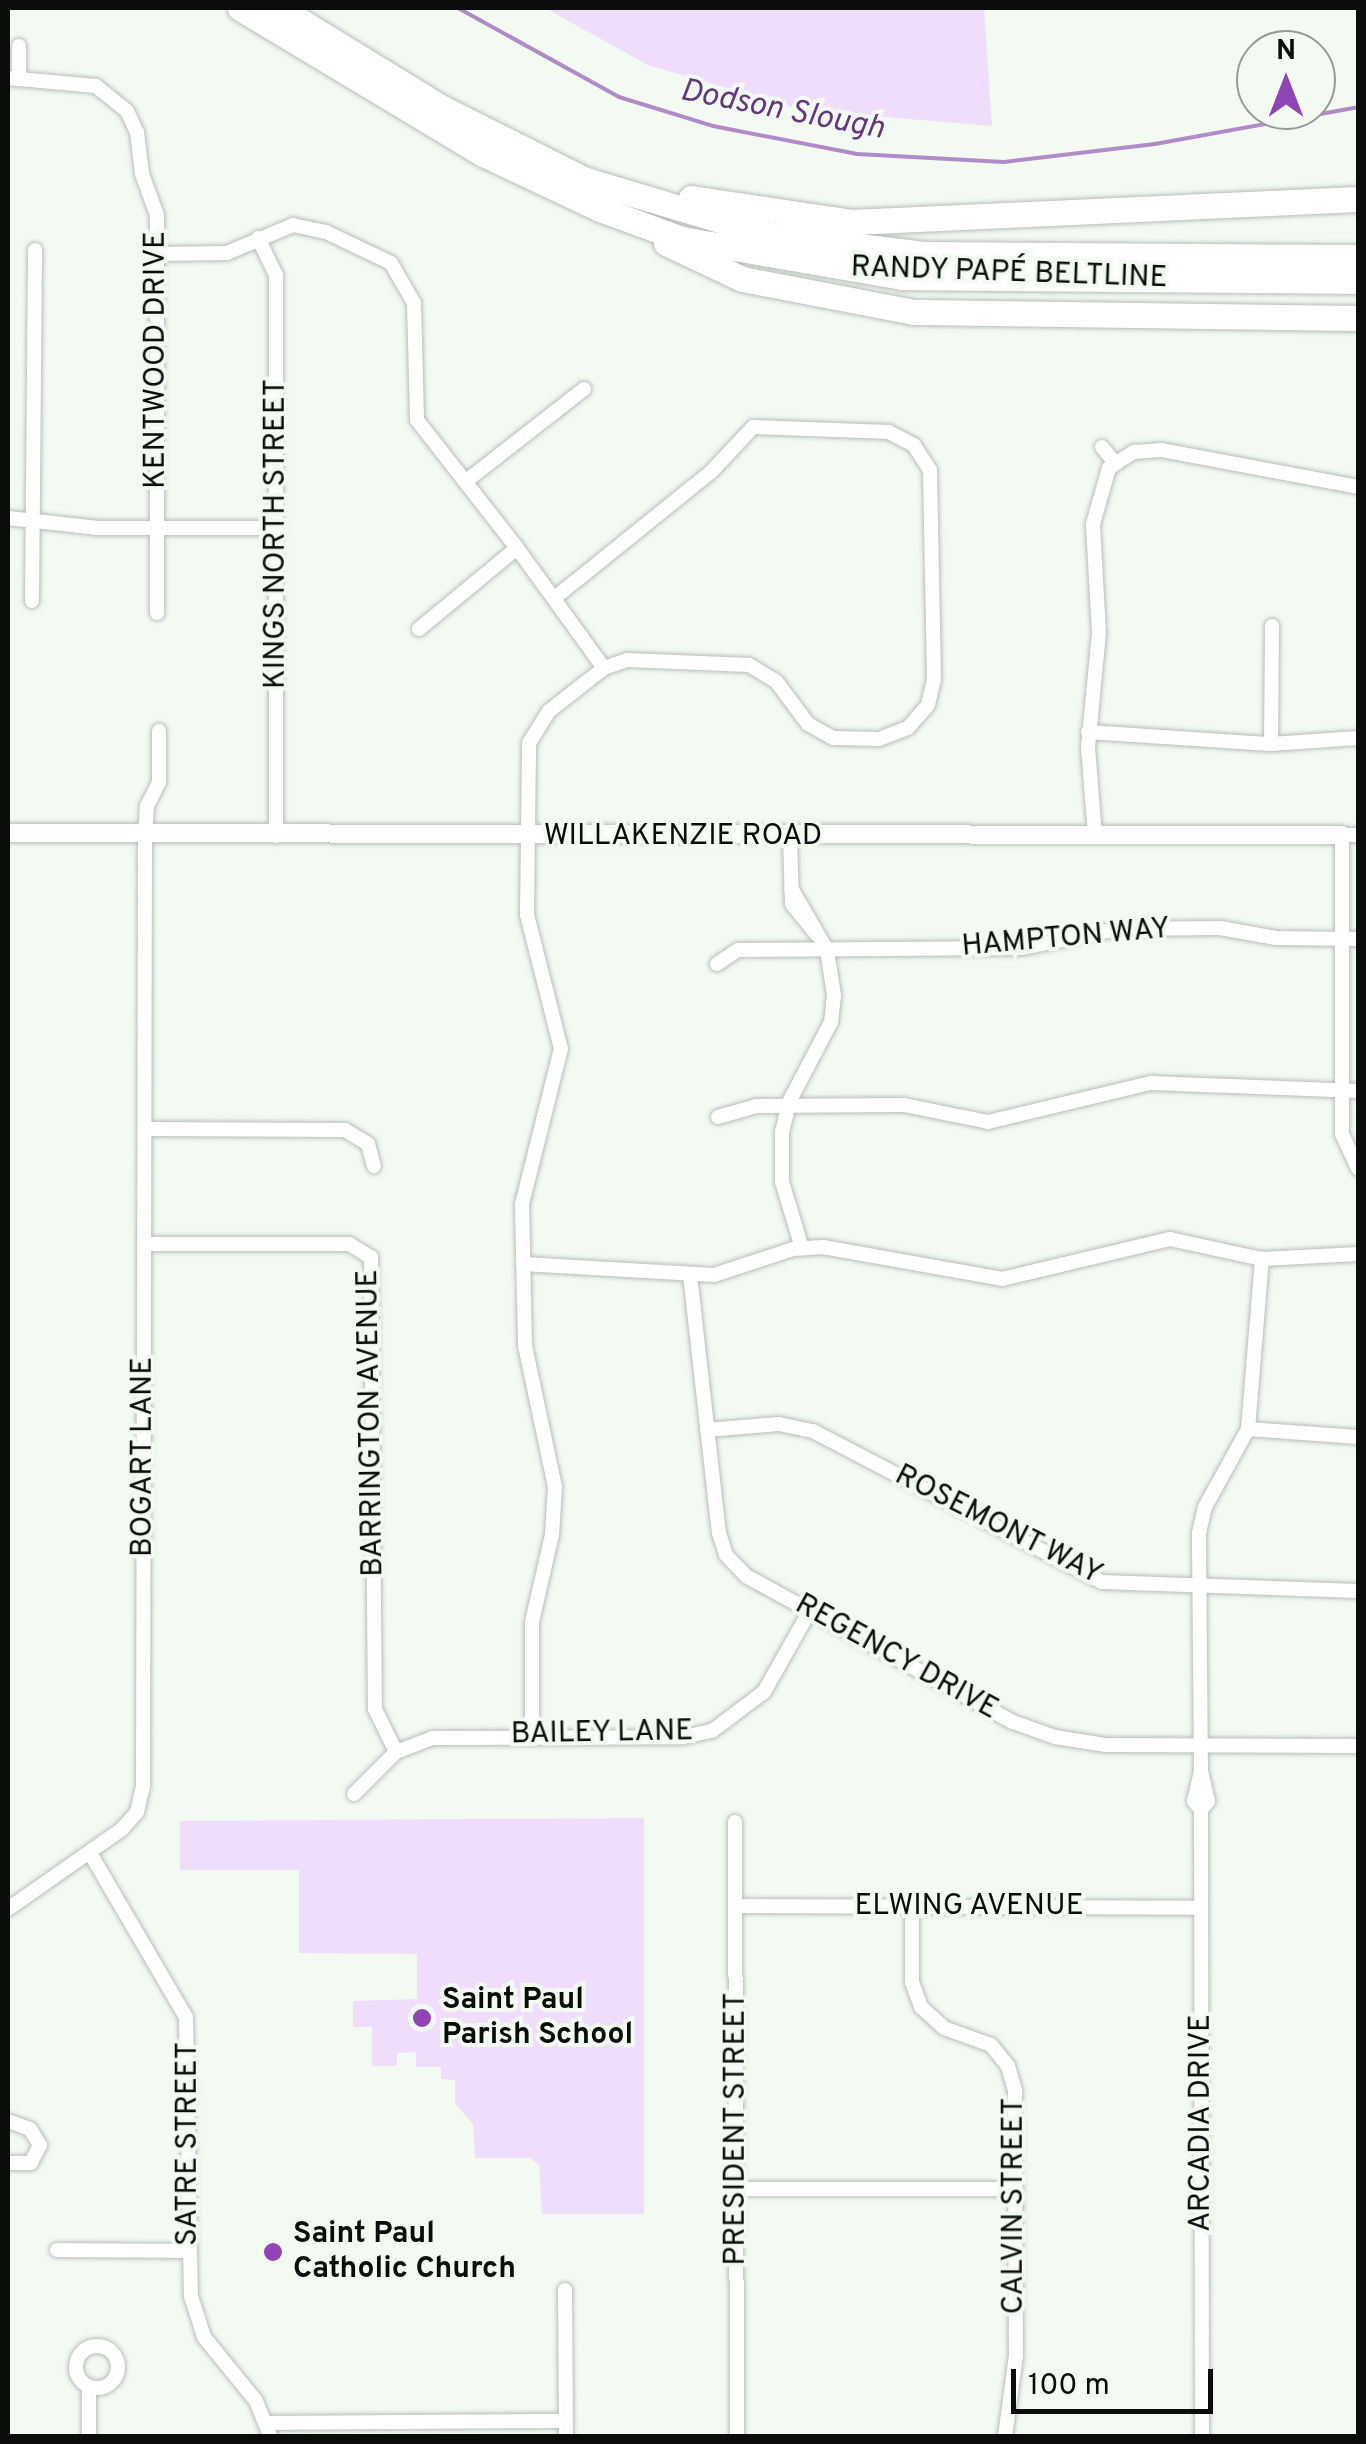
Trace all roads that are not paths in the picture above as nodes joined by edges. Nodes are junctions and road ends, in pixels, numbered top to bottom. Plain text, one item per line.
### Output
1 (240, 8) edge
2 (279, 8) edge
3 (328, 38) junction
4 (19, 46) dead end
5 (13, 78) edge
6 (1358, 199) edge
7 (638, 223) junction
8 (258, 238) junction
9 (1358, 245) edge
10 (35, 250) dead end
11 (158, 254) junction
12 (1312, 256) junction
13 (1358, 257) edge
14 (1358, 281) edge
15 (1358, 318) edge
16 (584, 389) dead end
17 (1102, 446) dead end
18 (1114, 462) junction
19 (466, 482) junction
20 (1358, 487) edge
21 (8, 518) edge
22 (32, 518) junction
23 (158, 528) junction
24 (277, 528) junction
25 (518, 548) junction
26 (556, 596) junction
27 (32, 601) dead end
28 (158, 613) dead end
29 (1272, 626) dead end
30 (419, 629) dead end
31 (604, 668) junction
32 (159, 730) dead end
33 (1088, 732) junction
34 (1358, 738) edge
35 (1271, 744) junction
36 (8, 833) edge
37 (145, 834) junction
38 (276, 836) junction
39 (1095, 836) junction
40 (1350, 836) edge
41 (526, 837) junction
42 (790, 837) junction
43 (1342, 938) junction
44 (1358, 939) edge
45 (827, 950) junction
46 (717, 964) dead end
47 (1342, 1091) junction
48 (1358, 1091) edge
49 (788, 1106) junction
50 (718, 1116) dead end
51 (146, 1130) junction
52 (374, 1166) dead end
53 (1358, 1169) edge
54 (147, 1244) junction
55 (802, 1248) junction
56 (1358, 1254) edge
57 (1262, 1259) junction
58 (523, 1264) junction
59 (690, 1275) junction
60 (1248, 1429) junction
61 (707, 1430) junction
62 (1358, 1438) edge
63 (1199, 1588) junction
64 (1358, 1591) edge
65 (809, 1612) junction
66 (532, 1737) junction
67 (1201, 1746) junction
68 (1358, 1746) edge
69 (396, 1752) junction
70 (354, 1794) dead end
71 (735, 1822) dead end
72 (90, 1854) junction
73 (737, 1906) junction
74 (912, 1906) junction
75 (1201, 1908) junction
76 (8, 1910) edge
77 (8, 2121) edge
78 (8, 2163) edge
79 (738, 2189) junction
80 (1015, 2189) junction
81 (58, 2250) dead end
82 (190, 2251) junction
83 (565, 2290) dead end
84 (89, 2387) dead end
85 (566, 2429) edge
86 (269, 2430) edge
87 (89, 2436) edge
88 (737, 2436) edge
89 (1005, 2436) edge
90 (1202, 2436) edge

1 - 7 highway, RANDY PAPÉ BELTLINE
2 - 3 highway, RANDY PAPÉ BELTLINE
3 - 6 highway
3 - 12 highway, RANDY PAPÉ BELTLINE
4 - 5 street, KENTWOOD DRIVE
5 - 11 street, KENTWOOD DRIVE
7 - 14 highway, RANDY PAPÉ BELTLINE
7 - 15 highway
8 - 11 street
8 - 19 street
8 - 24 street, KINGS NORTH STREET
9 - 12 highway
10 - 22 street
11 - 23 street, KENTWOOD DRIVE
12 - 13 highway, RANDY PAPÉ BELTLINE
16 - 19 street
17 - 18 street
18 - 20 street
18 - 33 street
19 - 25 street
21 - 22 street
22 - 23 street
22 - 27 street
23 - 24 street
23 - 28 street, KENTWOOD DRIVE
24 - 38 street, KINGS NORTH STREET
25 - 26 street
25 - 30 street
26 - 31 street
26 - 31 street
29 - 35 street
31 - 41 street
32 - 37 street, BOGART LANE
33 - 35 street
33 - 39 street
34 - 35 street
36 - 37 street, WILLAKENZIE ROAD
37 - 38 street, WILLAKENZIE ROAD
37 - 51 street, BOGART LANE
38 - 41 street, WILLAKENZIE ROAD
39 - 40 street, WILLAKENZIE ROAD
39 - 42 street, WILLAKENZIE ROAD
40 - 43 street
41 - 42 street, WILLAKENZIE ROAD
41 - 58 street
42 - 45 street
43 - 44 street, HAMPTON WAY
43 - 45 street, HAMPTON WAY
43 - 47 street
45 - 46 street, HAMPTON WAY
45 - 49 street
47 - 48 street
47 - 49 street
47 - 53 street
49 - 50 street
49 - 55 street
51 - 52 street
51 - 54 street, BOGART LANE
54 - 69 street, BARRINGTON AVENUE
54 - 72 street, BOGART LANE
55 - 57 street
55 - 59 street
56 - 57 street
57 - 60 street, ARCADIA DRIVE
58 - 59 street
58 - 66 street
59 - 61 street, REGENCY DRIVE
60 - 62 street
60 - 63 street, ARCADIA DRIVE
61 - 63 street, ROSEMONT WAY
61 - 65 street, REGENCY DRIVE
63 - 64 street, ROSEMONT WAY
63 - 67 street, ARCADIA DRIVE
65 - 66 street, BAILEY LANE
65 - 67 street, REGENCY DRIVE
66 - 69 street, BAILEY LANE
67 - 68 street, REGENCY DRIVE
67 - 75 street, ARCADIA DRIVE
69 - 70 street, BAILEY LANE
71 - 73 street, PRESIDENT STREET
72 - 76 street
72 - 82 street, SATRE STREET
73 - 74 street, ELWING AVENUE
73 - 79 street, PRESIDENT STREET
74 - 75 street, ELWING AVENUE
74 - 80 street, CALVIN STREET
75 - 90 street, ARCADIA DRIVE
77 - 78 street
79 - 80 street
79 - 88 street, PRESIDENT STREET
80 - 89 street, CALVIN STREET
81 - 82 street
82 - 86 street, SATRE STREET
83 - 85 street
84 - 87 street
85 - 86 street

